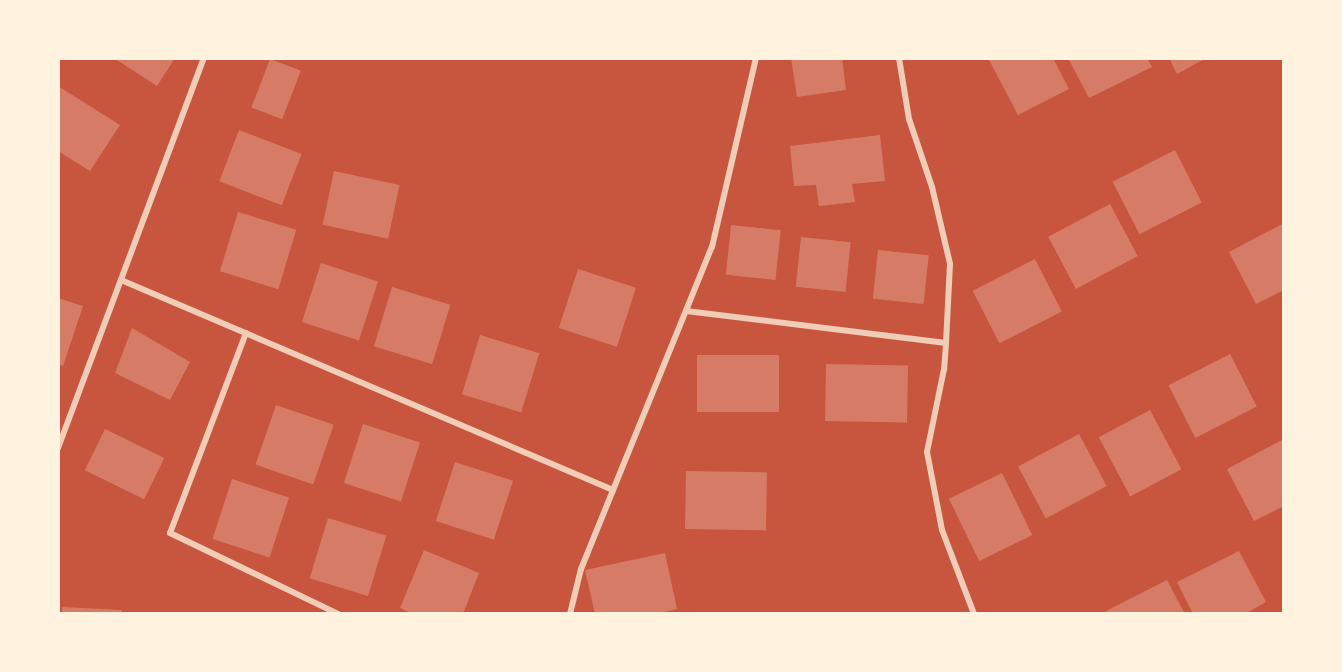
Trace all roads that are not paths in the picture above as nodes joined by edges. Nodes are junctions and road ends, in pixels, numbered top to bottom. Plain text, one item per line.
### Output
1 (204, 58) edge
2 (756, 58) edge
3 (899, 58) edge
4 (121, 280) junction
5 (686, 311) junction
6 (246, 333) junction
7 (946, 343) junction
8 (58, 448) edge
9 (613, 490) junction
10 (338, 614) edge
11 (570, 614) edge
12 (974, 614) edge

1 - 4 street
2 - 5 street
3 - 7 street
4 - 6 street
4 - 8 street
5 - 7 street
5 - 9 street
6 - 9 street
6 - 10 street
7 - 12 street
9 - 11 street

